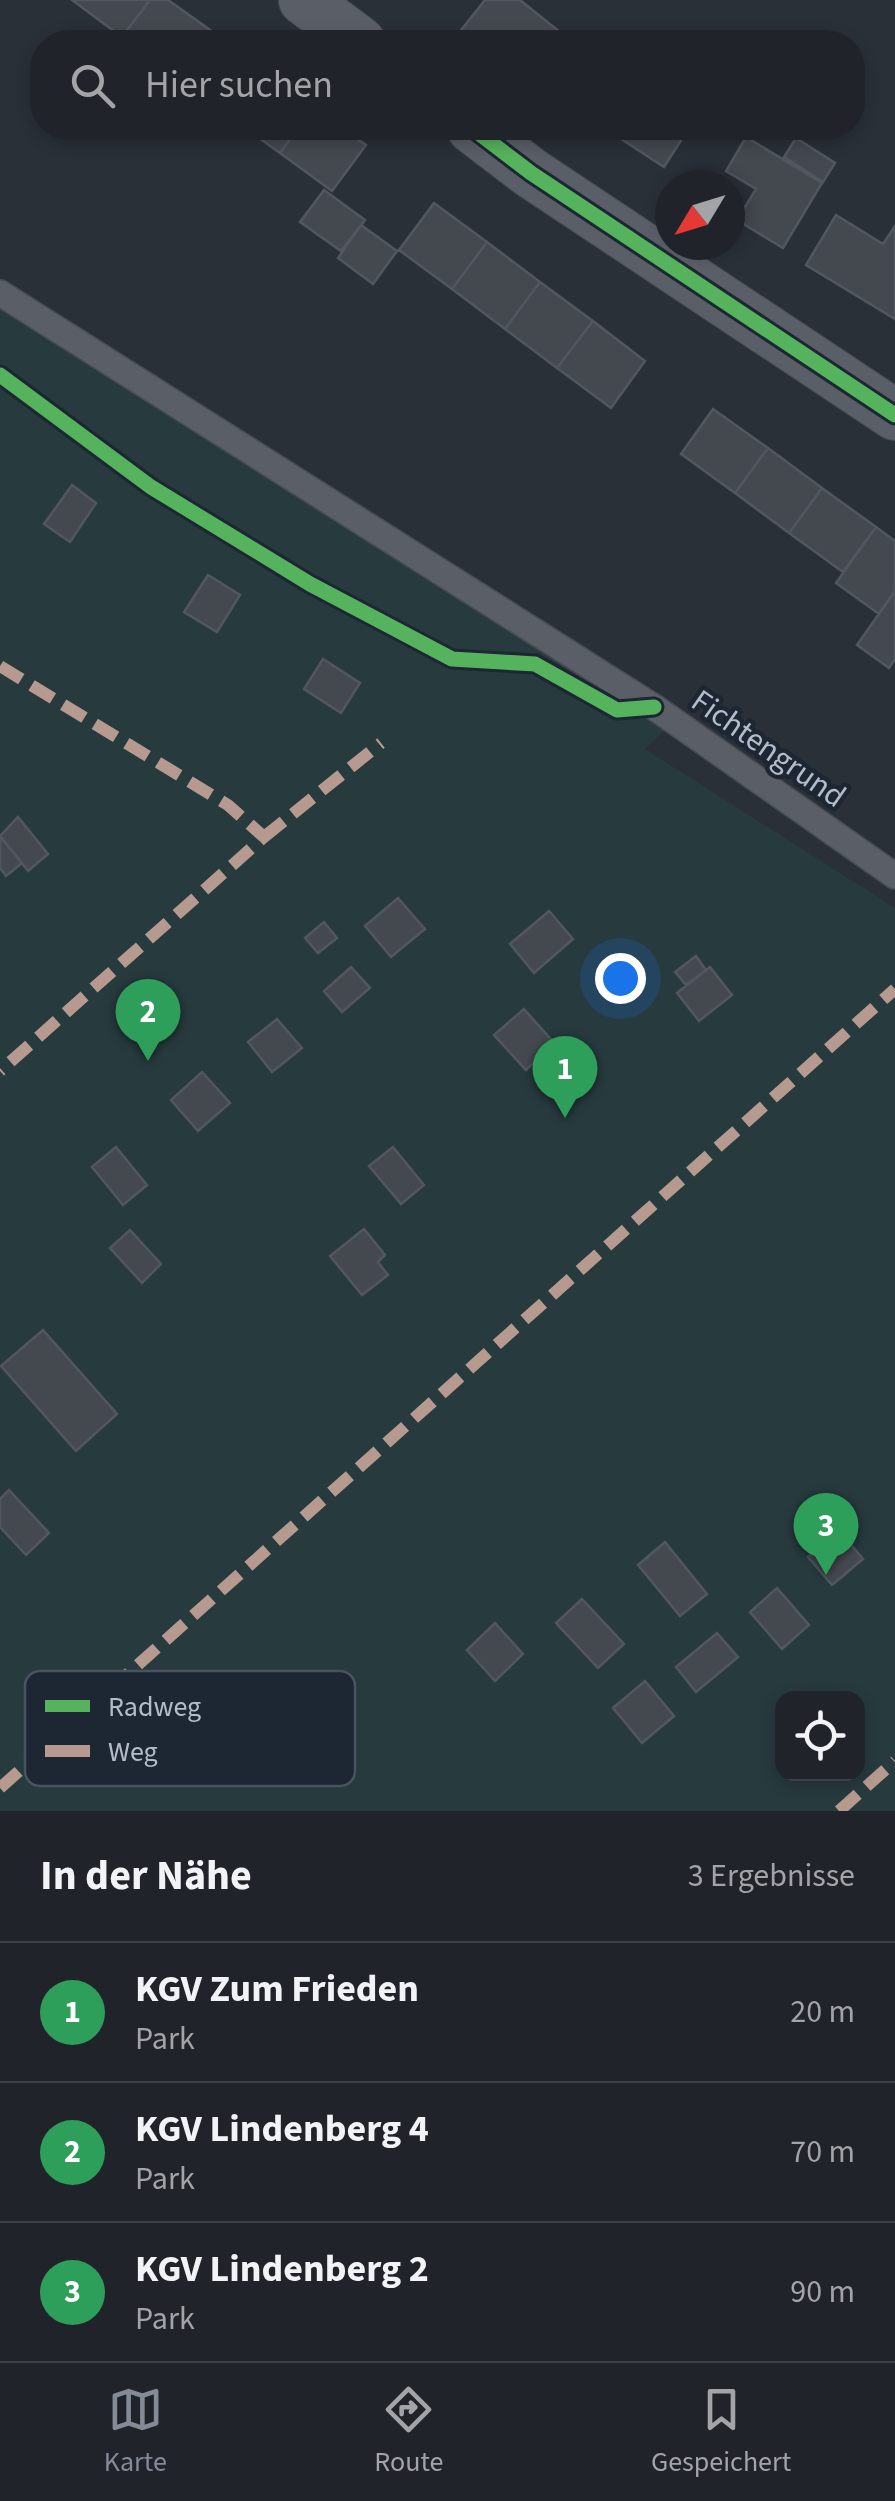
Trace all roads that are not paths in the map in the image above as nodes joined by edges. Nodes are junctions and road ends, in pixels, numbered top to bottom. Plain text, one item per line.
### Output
1 (304, 0) edge
2 (344, 30) edge
3 (488, 140) edge
4 (0, 294) edge
5 (895, 415) edge
6 (895, 876) edge

1 - 2 street
3 - 5 street
4 - 6 lane, Fichtengrund

